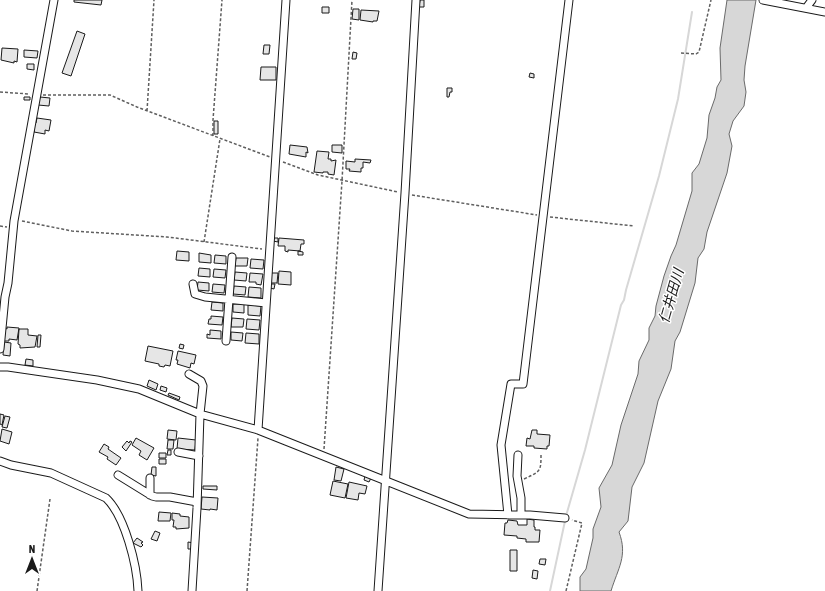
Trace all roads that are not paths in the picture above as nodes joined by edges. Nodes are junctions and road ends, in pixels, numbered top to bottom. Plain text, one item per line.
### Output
1 (54, 0) edge
2 (286, 0) edge
3 (416, 0) edge
4 (569, 0) edge
5 (766, 0) edge
6 (812, 0) edge
7 (806, 8) junction
8 (825, 12) edge
9 (232, 257) dead end
10 (0, 281) edge
11 (8, 283) junction
12 (193, 284) dead end
13 (229, 300) junction
14 (266, 303) junction
15 (226, 341) dead end
16 (0, 349) edge
17 (0, 367) edge
18 (190, 374) dead end
19 (200, 414) junction
20 (258, 430) junction
21 (178, 452) dead end
22 (518, 455) dead end
23 (199, 456) junction
24 (0, 461) edge
25 (118, 475) dead end
26 (150, 478) dead end
27 (386, 480) junction
28 (150, 495) junction
29 (197, 502) junction
30 (508, 514) junction
31 (521, 515) junction
32 (568, 519) road end
33 (138, 591) edge
34 (192, 591) edge
35 (378, 591) edge

1 - 11 street
2 - 14 street
3 - 27 street
4 - 30 street
5 - 7 street
6 - 7 street
7 - 8 street
9 - 13 street
10 - 11 street
11 - 16 street
12 - 13 street
13 - 14 street
13 - 15 street
14 - 20 street
17 - 19 street
18 - 19 street
19 - 20 street
19 - 23 street
20 - 27 street
21 - 23 street
22 - 31 street
23 - 29 street
24 - 33 street
25 - 28 street
26 - 28 street
27 - 30 street
27 - 35 street
28 - 29 street
29 - 34 street
30 - 31 street
31 - 32 street

